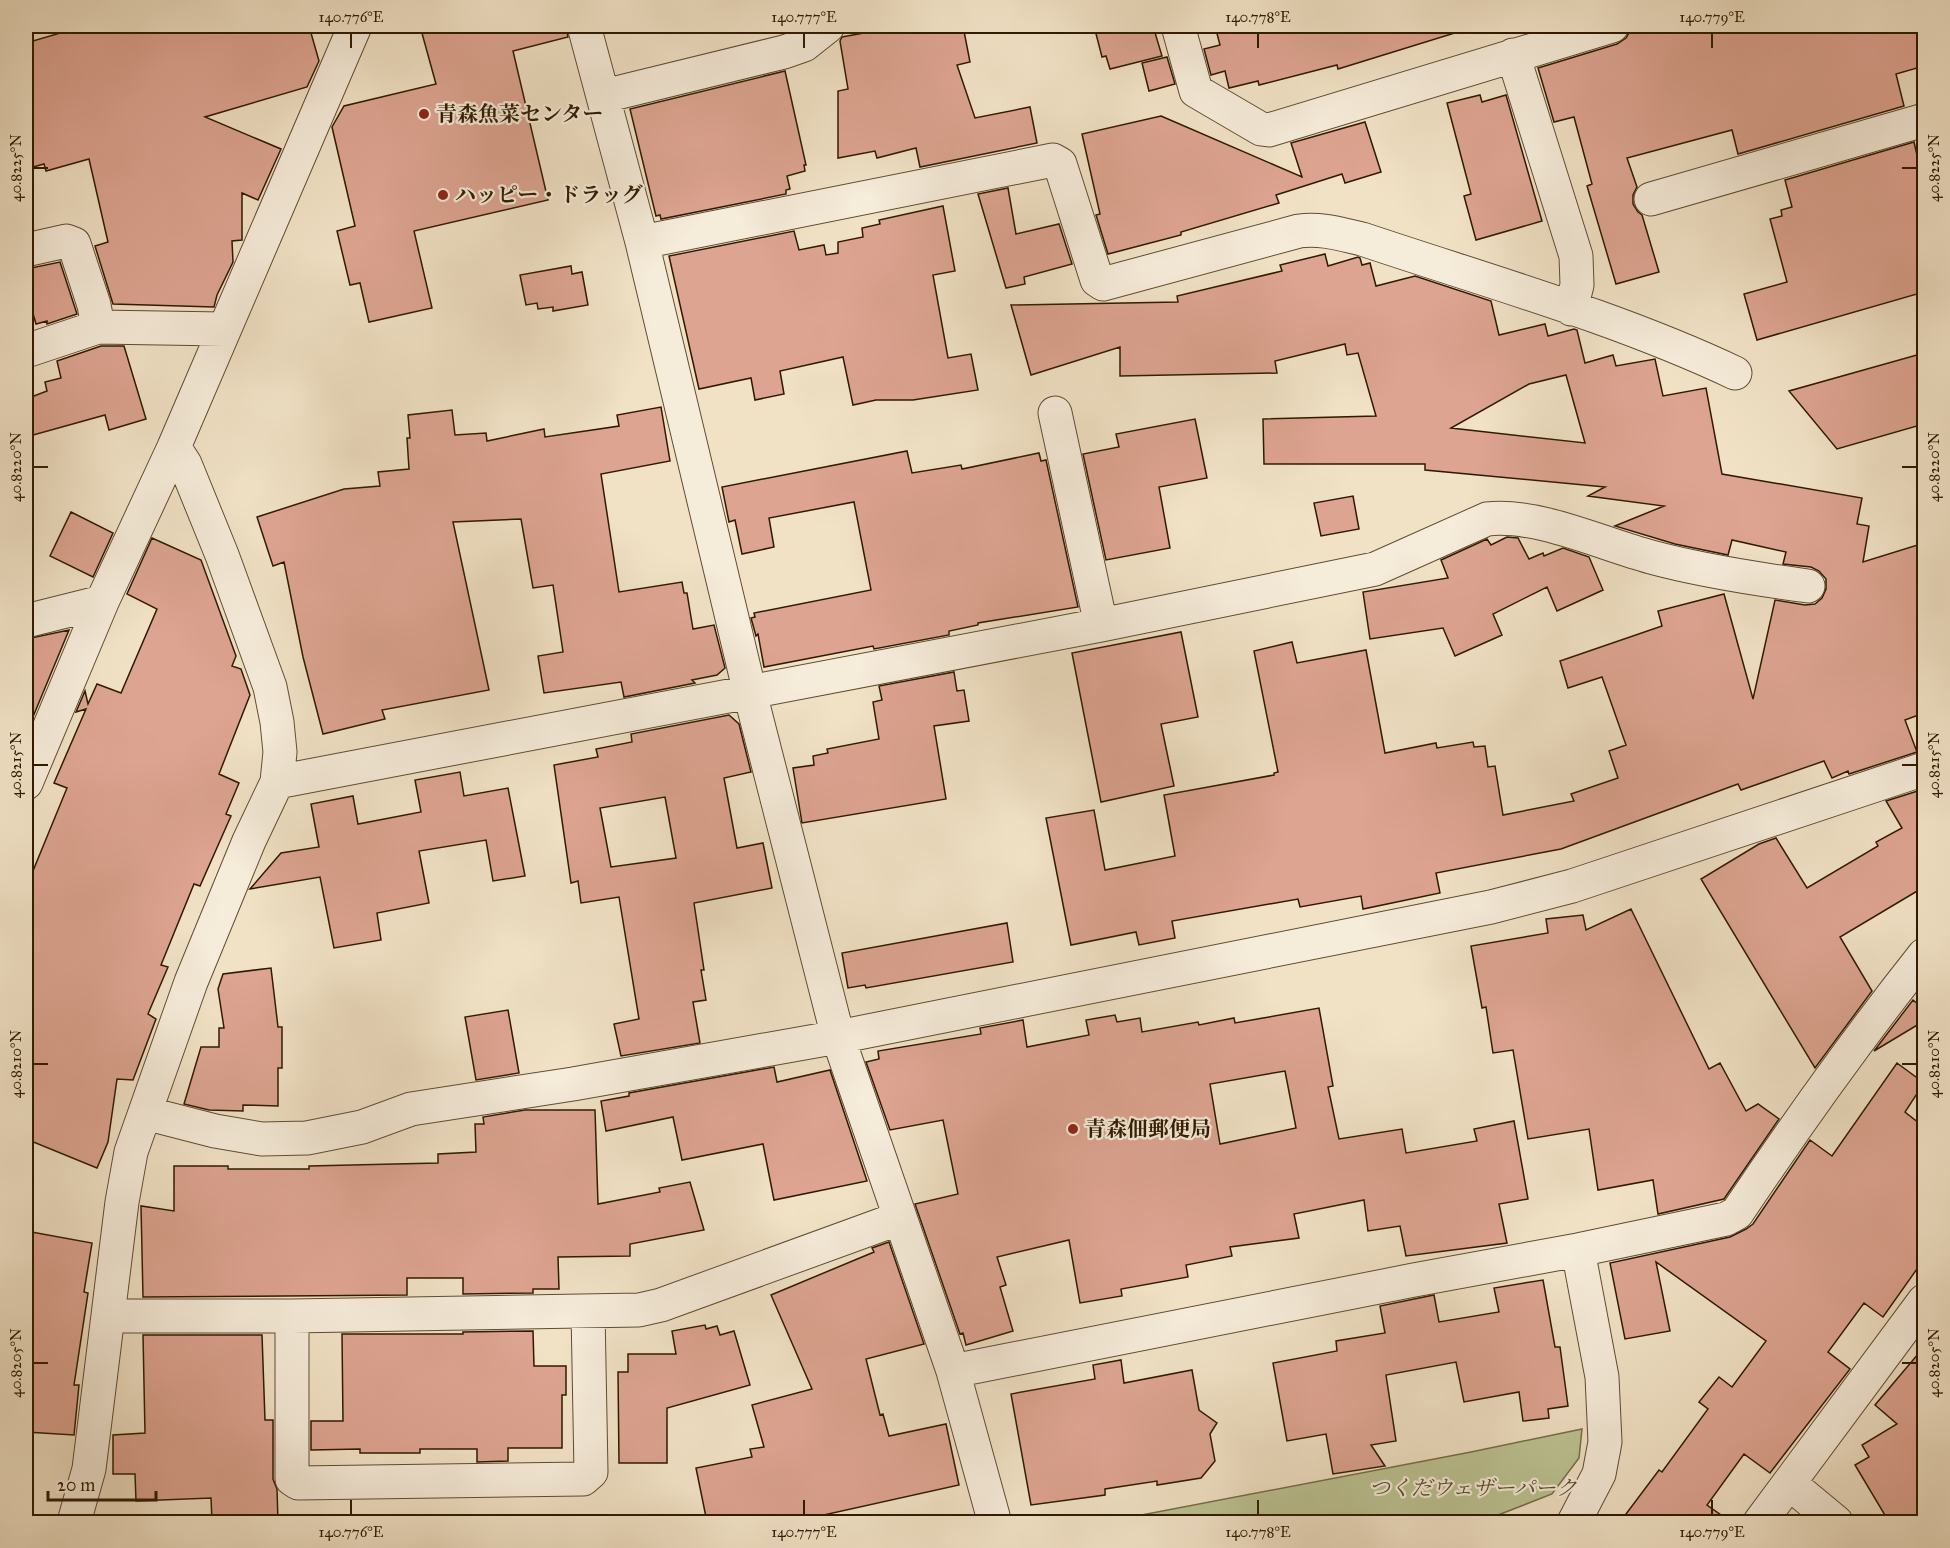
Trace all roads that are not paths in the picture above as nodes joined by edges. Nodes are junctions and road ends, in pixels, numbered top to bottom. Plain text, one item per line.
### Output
1 (355, 26) edge
2 (584, 26) edge
3 (828, 26) edge
4 (1178, 26) edge
5 (1612, 26) edge
6 (1512, 55) junction
7 (604, 96) junction
8 (1924, 120) edge
9 (1650, 199) dead end
10 (642, 242) junction
11 (26, 250) edge
12 (1571, 309) junction
13 (98, 327) junction
14 (224, 328) junction
15 (26, 351) edge
16 (1735, 373) dead end
17 (1055, 413) dead end
18 (174, 447) junction
19 (1808, 586) dead end
20 (102, 602) junction
21 (26, 621) edge
22 (1101, 625) junction
23 (750, 693) junction
24 (1924, 770) edge
25 (277, 782) junction
26 (26, 783) edge
27 (1924, 955) edge
28 (838, 1036) junction
29 (145, 1113) junction
30 (900, 1218) junction
31 (1578, 1250) junction
32 (588, 1311) junction
33 (1921, 1313) edge
34 (108, 1316) junction
35 (291, 1316) junction
36 (953, 1371) junction
37 (1789, 1483) junction
38 (74, 1522) edge
39 (989, 1522) edge
40 (1574, 1522) edge
41 (1760, 1522) edge
42 (1836, 1522) edge

1 - 14 street
2 - 7 street
3 - 7 street
4 - 6 street
5 - 6 street
6 - 12 street
7 - 10 street
8 - 9 street
10 - 12 street
10 - 23 street
11 - 13 street
12 - 16 street
13 - 14 street
13 - 15 street
14 - 18 street
17 - 22 street
18 - 20 street
18 - 25 street
19 - 22 street
20 - 21 street
20 - 26 street
22 - 23 street
23 - 25 street
23 - 28 street
24 - 28 street
25 - 29 street
27 - 31 street
28 - 29 street
28 - 30 street
29 - 34 street
30 - 32 street
30 - 36 street
31 - 36 street
31 - 40 street
32 - 35 street
32 - 35 street
33 - 37 street
34 - 35 street
34 - 38 street
36 - 39 street
37 - 41 street
37 - 42 street

